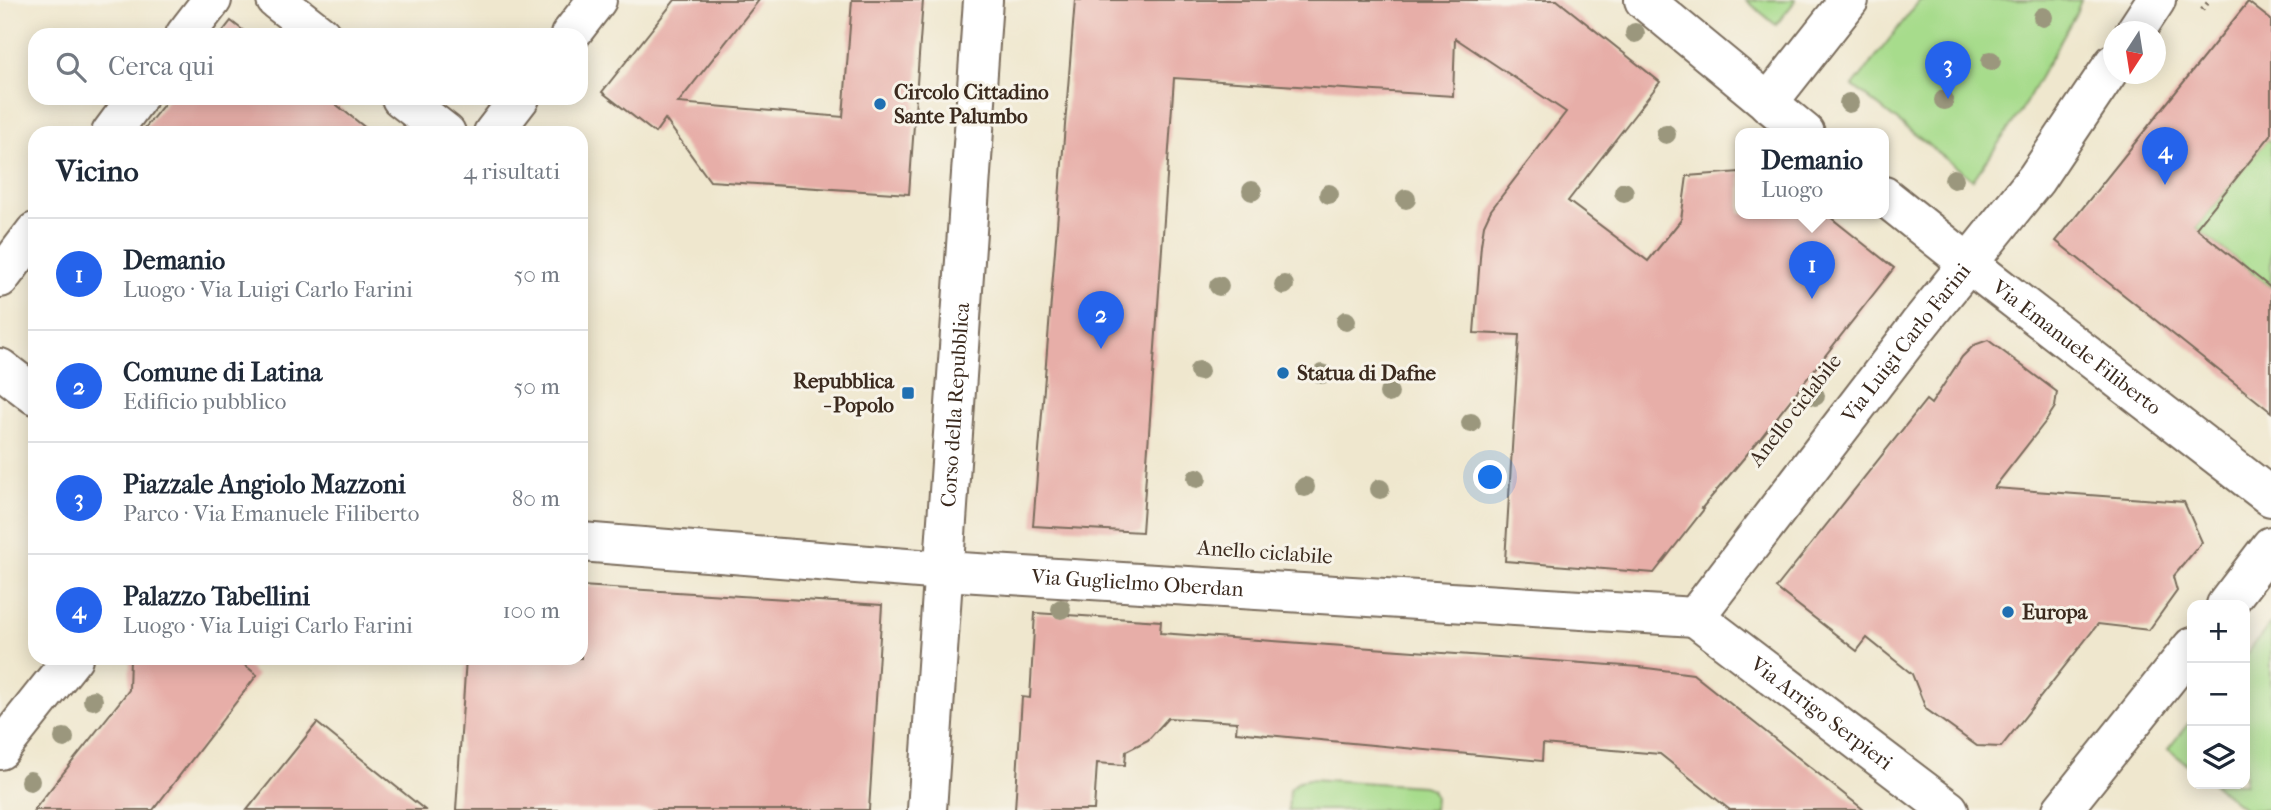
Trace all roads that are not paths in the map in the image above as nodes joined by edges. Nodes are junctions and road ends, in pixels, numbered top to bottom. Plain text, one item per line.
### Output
1 (212, 0) edge
2 (276, 0) edge
3 (597, 0) edge
4 (983, 0) edge
5 (1644, 0) edge
6 (1849, 0) edge
7 (2156, 0) edge
8 (2142, 21) edge
9 (191, 28) edge
10 (312, 28) edge
11 (575, 28) edge
12 (2103, 78) edge
13 (1768, 103) junction
14 (132, 105) edge
15 (410, 105) edge
16 (515, 105) edge
17 (115, 126) edge
18 (437, 126) edge
19 (498, 126) edge
20 (1799, 128) edge
21 (1889, 200) edge
22 (28, 241) edge
23 (1969, 264) junction
24 (0, 278) edge
25 (0, 368) edge
26 (28, 390) edge
27 (2271, 496) edge
28 (588, 543) edge
29 (2271, 546) edge
30 (944, 570) junction
31 (2230, 600) edge
32 (1695, 617) junction
33 (2187, 654) edge
34 (67, 665) edge
35 (0, 750) edge
36 (927, 810) edge
37 (1949, 810) edge
38 (2062, 810) edge

1 - 9 street
2 - 10 street
3 - 11 street
4 - 30 street, Corso della Repubblica
5 - 13 street
6 - 13 street
7 - 8 street
12 - 23 street, Via Luigi Carlo Farini
13 - 20 street
14 - 17 street
15 - 18 street
16 - 19 street
21 - 23 street, Via Emanuele Filiberto
22 - 24 street
23 - 27 street, Via Emanuele Filiberto
23 - 32 street, Via Luigi Carlo Farini
25 - 26 street
28 - 30 street, Via Guglielmo Oberdan
29 - 31 street
30 - 32 street, Via Guglielmo Oberdan
30 - 36 street, Corso della Repubblica
32 - 37 street, Via Arrigo Serpieri
33 - 38 street
34 - 35 street

